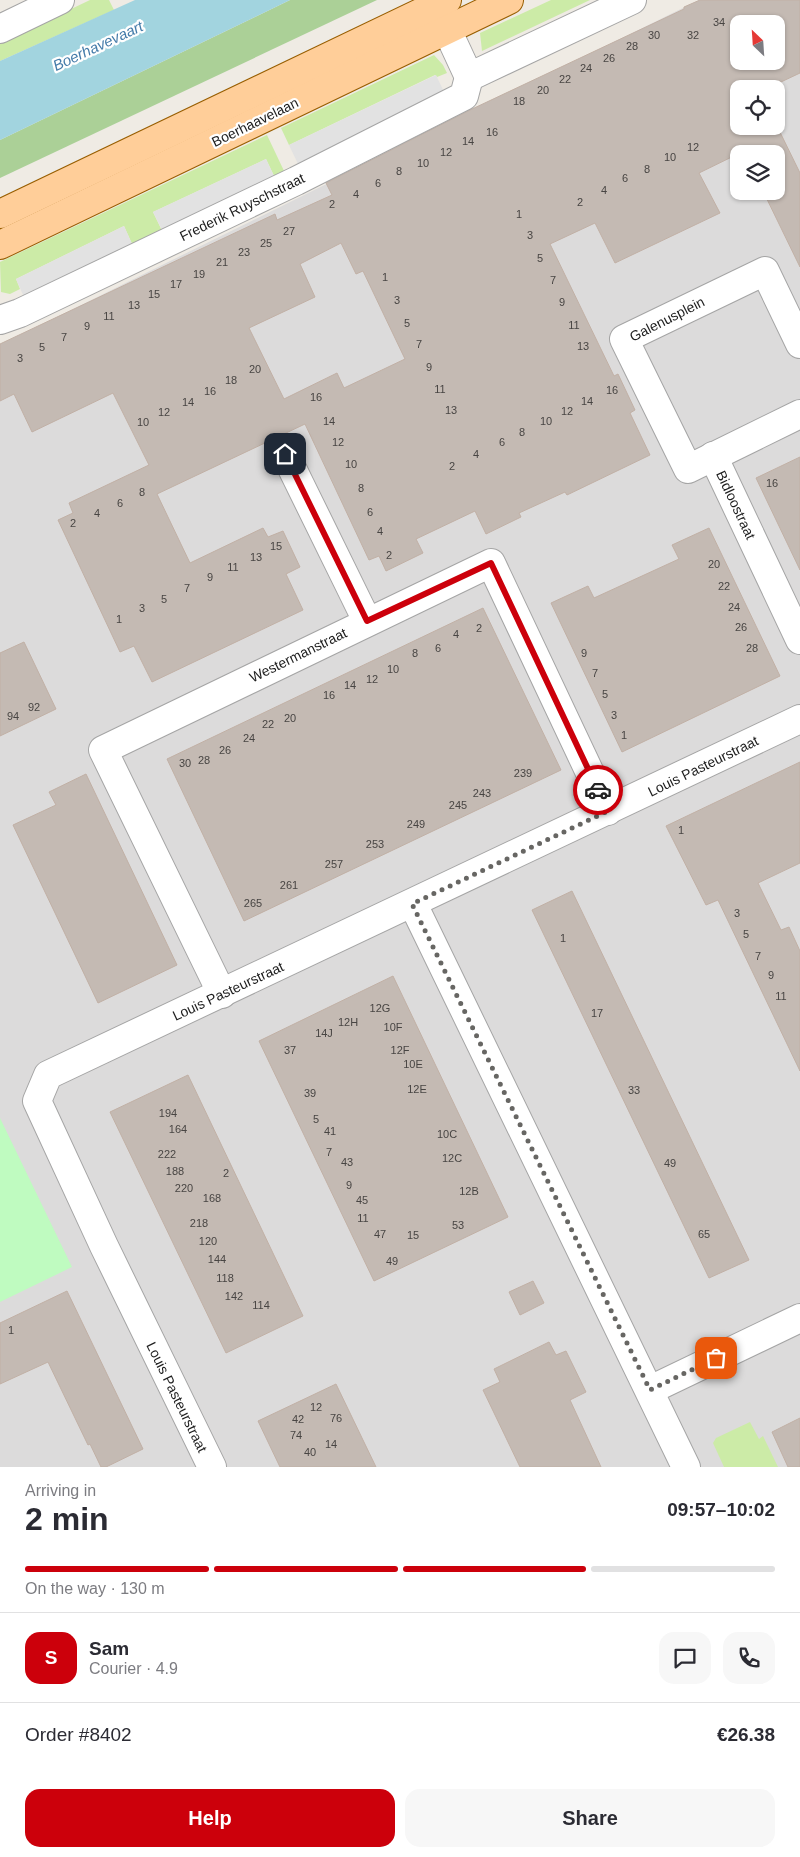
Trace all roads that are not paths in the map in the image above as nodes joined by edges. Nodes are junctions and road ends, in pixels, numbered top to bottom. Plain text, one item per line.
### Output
1 (60, 0) edge
2 (509, 0) edge
3 (632, 0) edge
4 (440, 9) edge
5 (0, 30) edge
6 (469, 77) junction
7 (0, 214) edge
8 (0, 245) edge
9 (0, 320) edge
10 (800, 344) edge
11 (800, 414) edge
12 (285, 454) dead end
13 (713, 456) junction
14 (367, 621) junction
15 (800, 640) edge
16 (800, 719) edge
17 (608, 811) junction
18 (412, 904) junction
19 (222, 994) junction
20 (800, 1318) edge
21 (650, 1390) junction
22 (212, 1467) edge
23 (686, 1467) edge

1 - 5 street
2 - 4 main road, Boerhaavelaan
3 - 6 street
4 - 6 street
4 - 7 main road, Boerhaavelaan
4 - 8 main road, Boerhaavelaan
6 - 9 street, Frederik Ruyschstraat
10 - 13 street, Galenusplein
11 - 13 street, Bidloostraat
12 - 14 street
13 - 15 street, Bidloostraat
14 - 17 street, Westermanstraat
14 - 19 street, Westermanstraat
16 - 17 street, Louis Pasteurstraat
17 - 18 street, Louis Pasteurstraat
18 - 19 street, Louis Pasteurstraat
18 - 21 street
19 - 22 street, Louis Pasteurstraat
20 - 21 street
21 - 23 street

